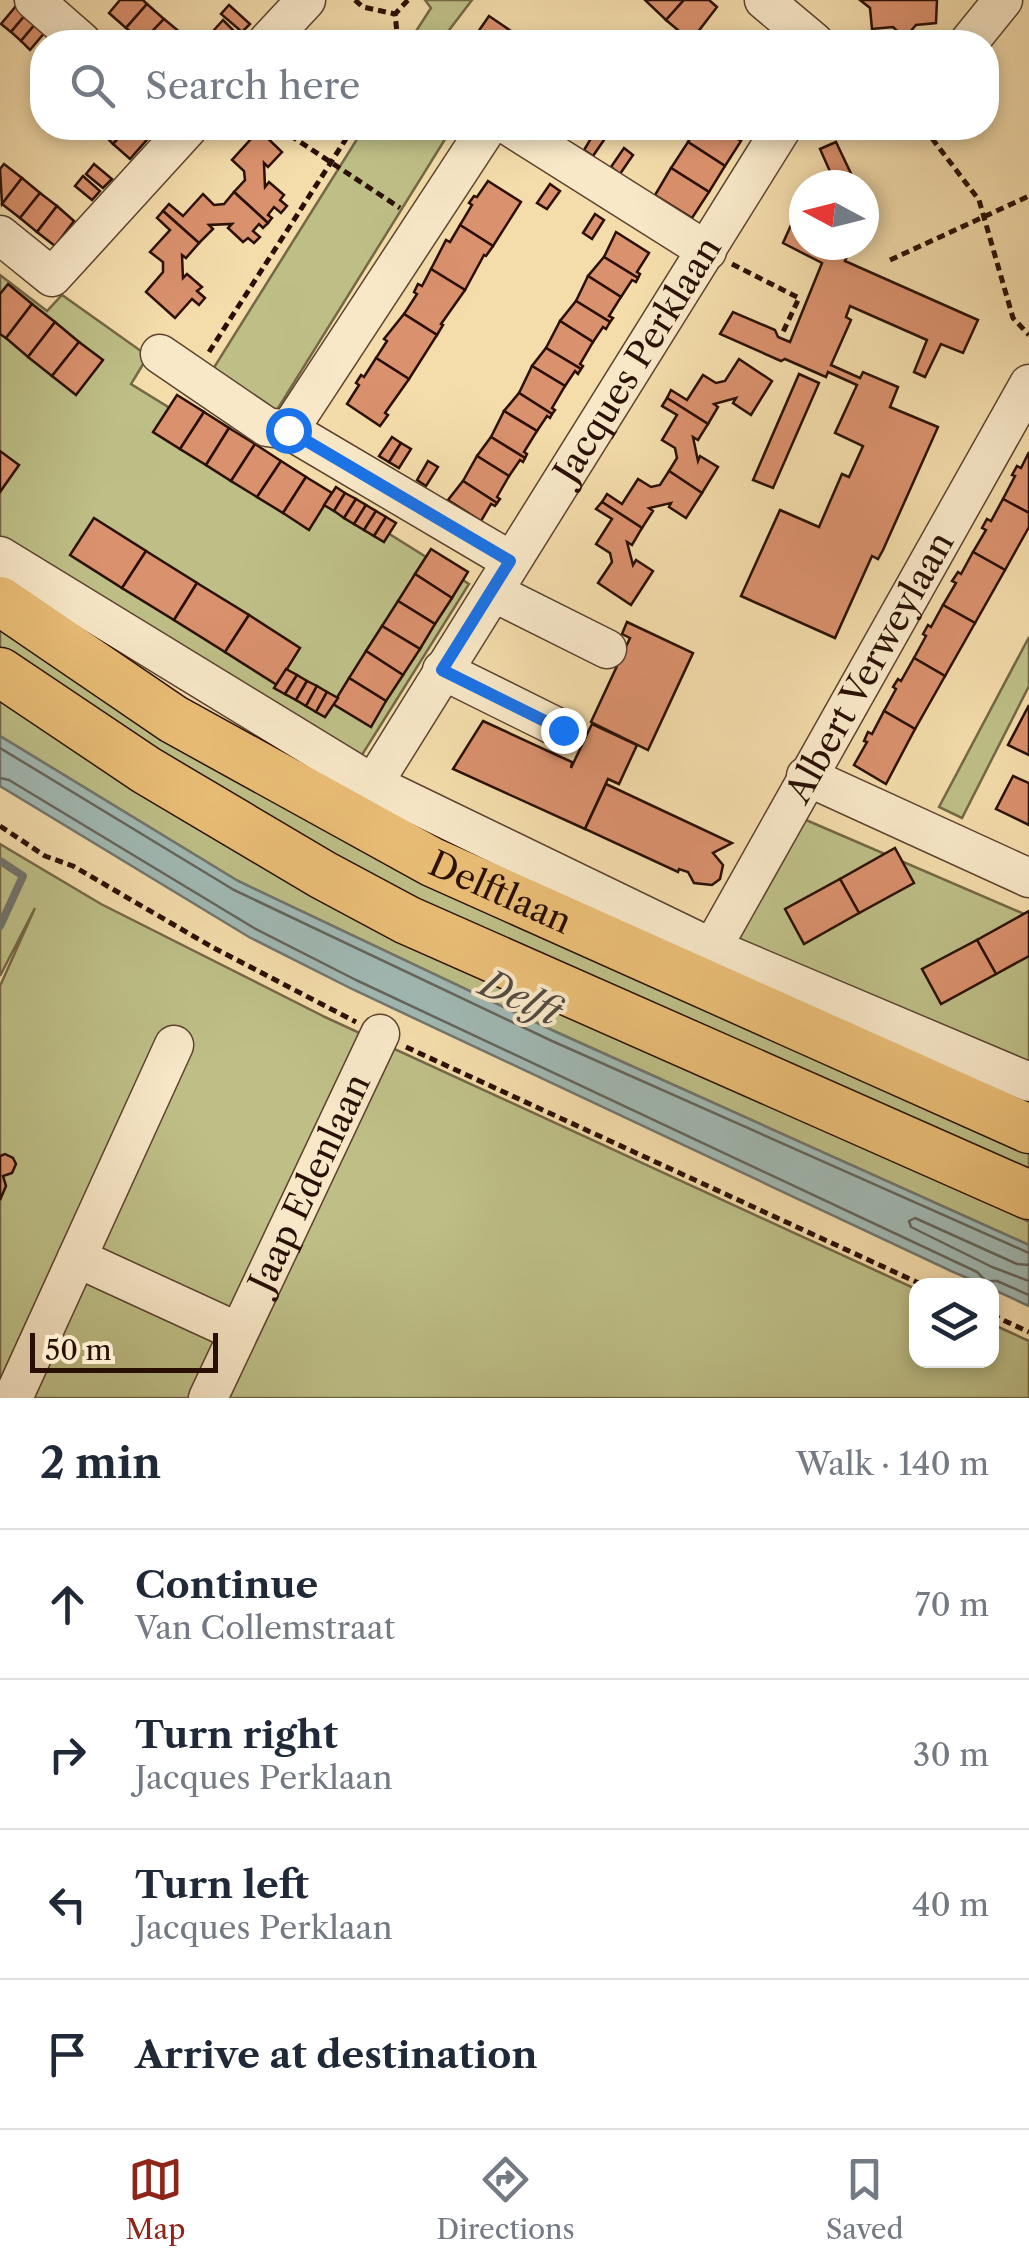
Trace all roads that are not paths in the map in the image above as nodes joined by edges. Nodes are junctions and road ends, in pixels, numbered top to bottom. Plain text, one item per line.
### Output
1 (34, 0) edge
2 (306, 0) edge
3 (764, 0) edge
4 (1003, 0) edge
5 (68, 30) edge
6 (278, 30) edge
7 (800, 30) edge
8 (979, 30) edge
9 (174, 140) edge
10 (479, 140) edge
11 (531, 140) edge
12 (775, 140) edge
13 (0, 235) edge
14 (707, 251) junction
15 (160, 354) dead end
16 (1029, 384) edge
17 (288, 430) junction
18 (0, 556) edge
19 (502, 576) junction
20 (0, 600) edge
21 (606, 649) dead end
22 (442, 670) junction
23 (0, 672) edge
24 (563, 730) dead end
25 (806, 776) junction
26 (373, 784) junction
27 (1029, 878) edge
28 (712, 948) junction
29 (380, 1034) road end
30 (174, 1045) dead end
31 (1029, 1082) edge
32 (1029, 1129) edge
33 (1029, 1195) edge
34 (77, 1258) junction
35 (238, 1332) junction
36 (13, 1398) edge
37 (208, 1398) edge

1 - 5 street
2 - 6 street
3 - 7 street
4 - 8 street
9 - 13 street
10 - 17 street
11 - 14 street
12 - 14 street, Jacques Perklaan
14 - 19 street, Jacques Perklaan
15 - 17 street
16 - 25 street, Albert Verweylaan
17 - 19 street
18 - 26 street, Delftlaan
19 - 21 street
19 - 22 street, Jacques Perklaan
20 - 32 main road, Delftlaan
22 - 24 street
22 - 26 street, Jacques Perklaan
23 - 33 main road, Delftlaan
25 - 27 street
25 - 28 street, Albert Verweylaan
26 - 28 street, Delftlaan
28 - 31 street, Delftlaan
29 - 35 street, Jaap Edenlaan
30 - 34 street
34 - 35 street, Jaap Edenlaan
34 - 36 street
35 - 37 street, Jaap Edenlaan

